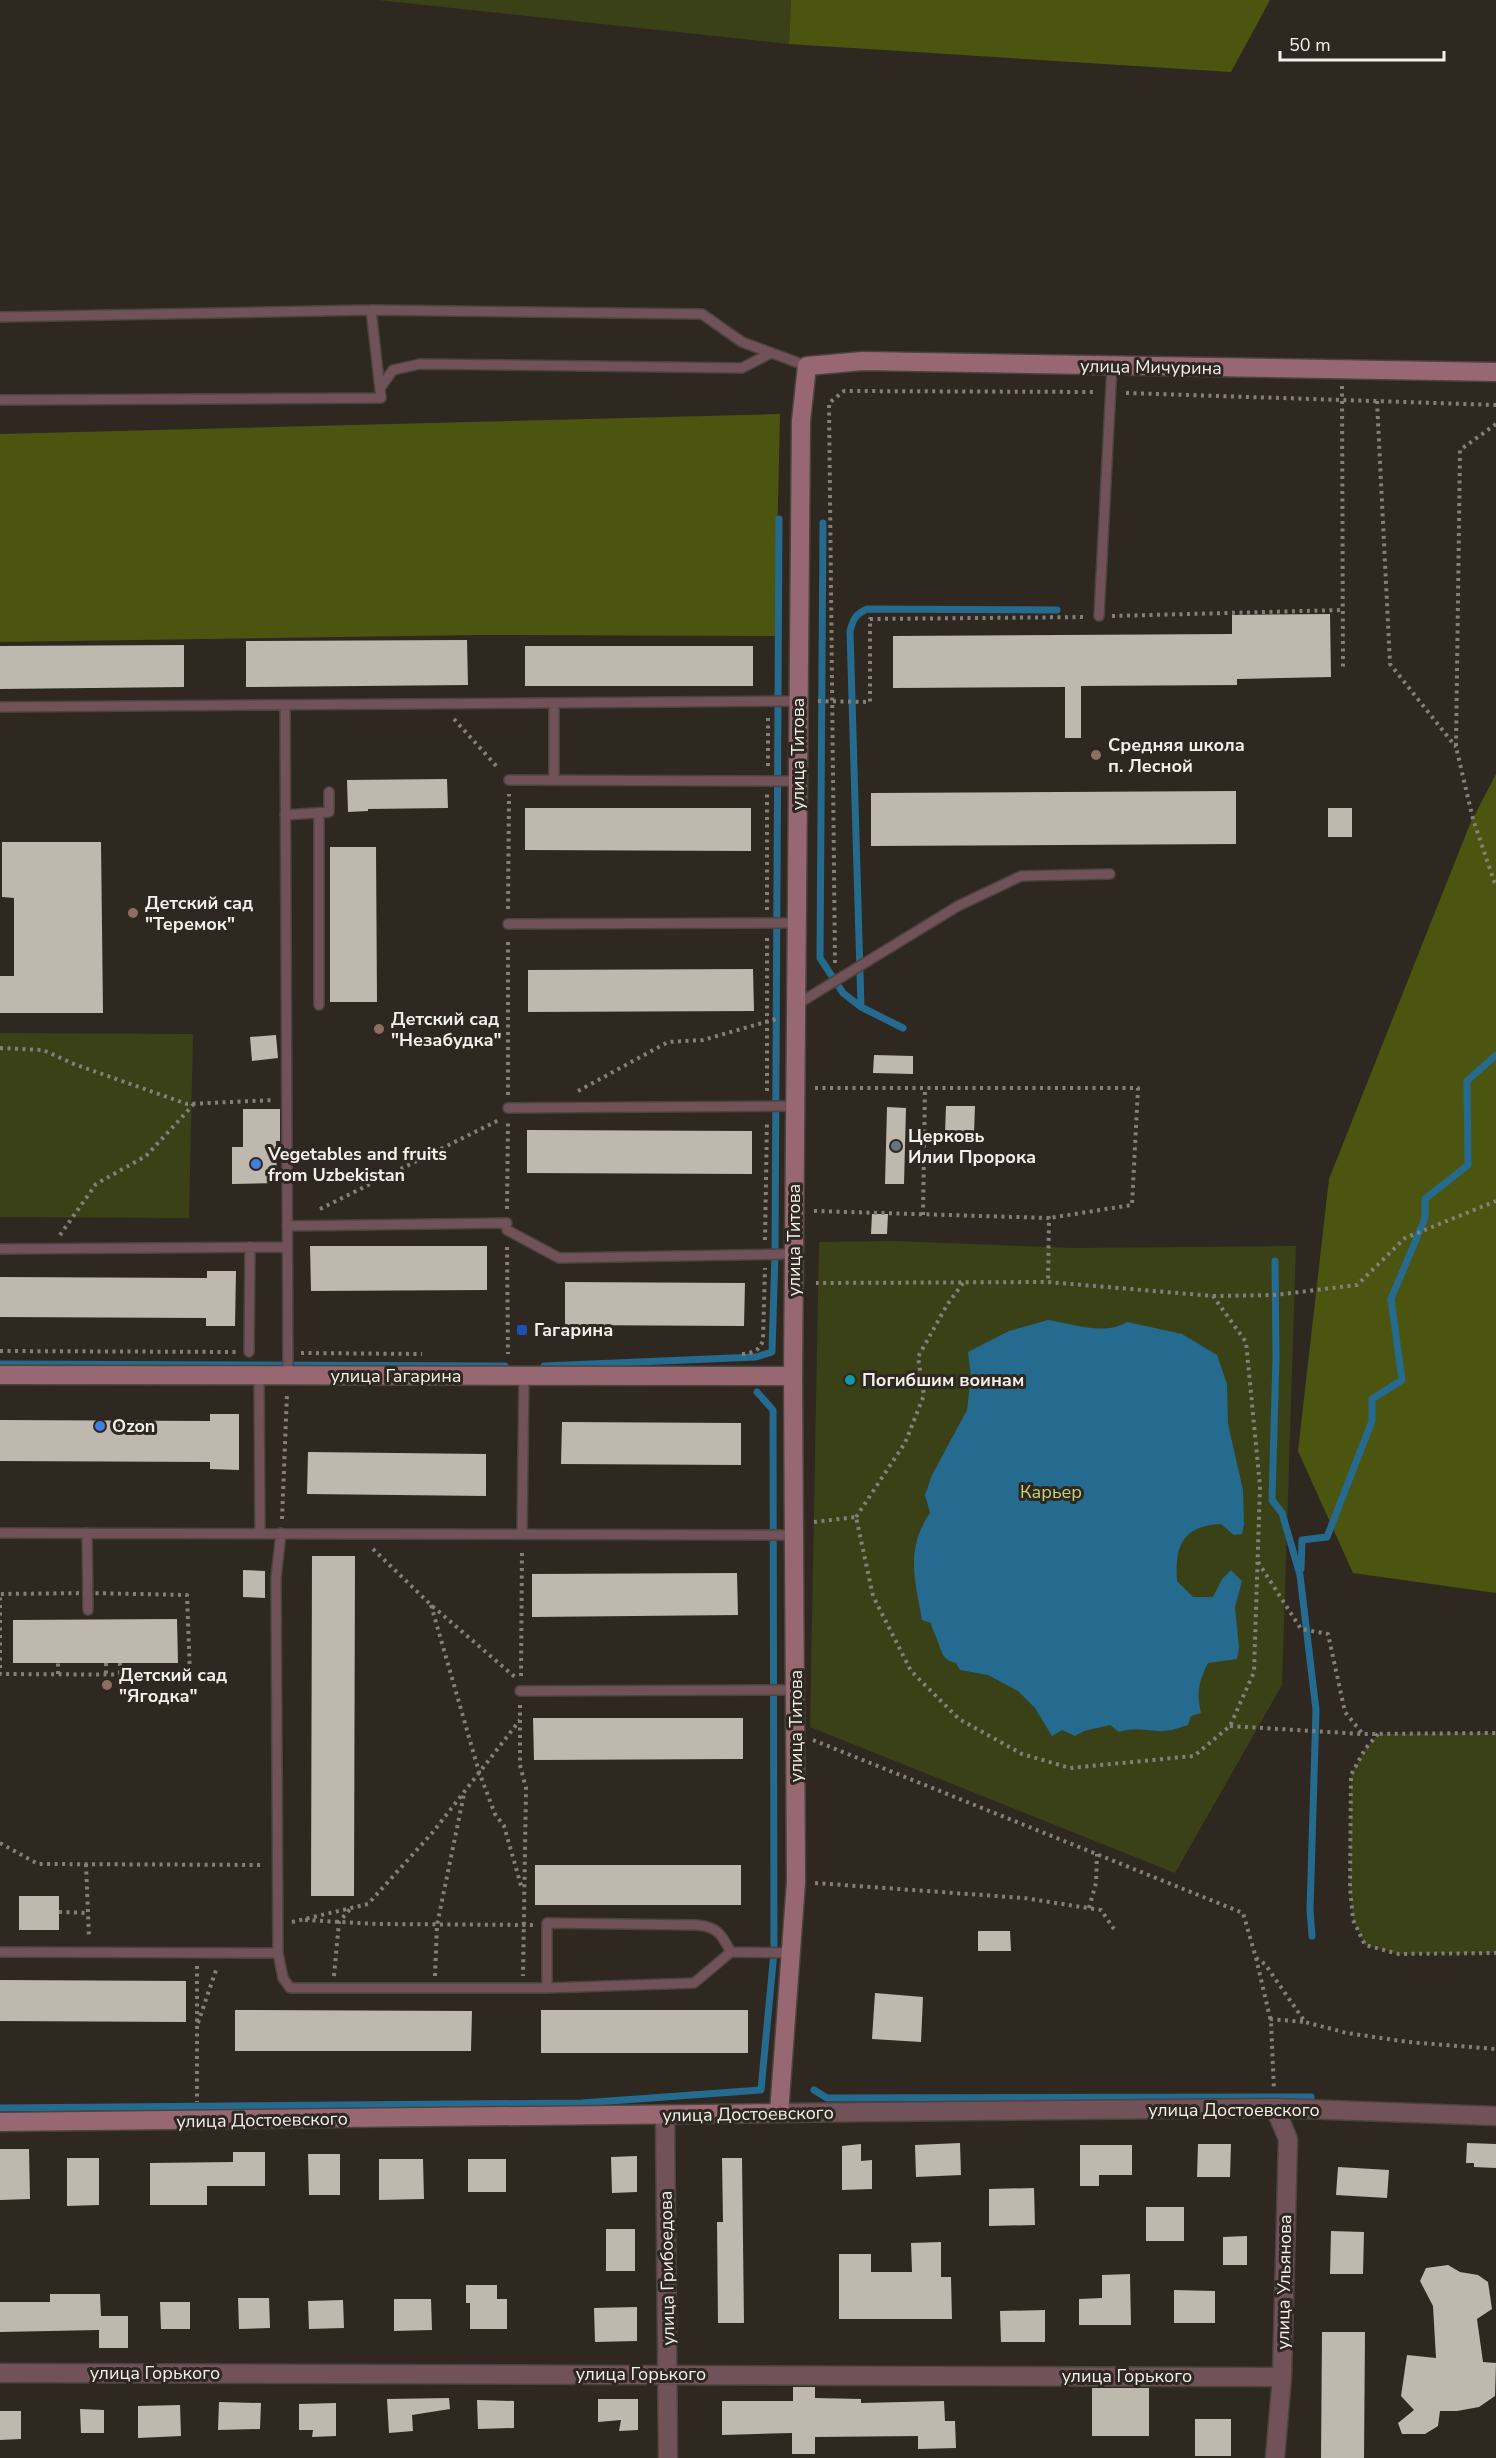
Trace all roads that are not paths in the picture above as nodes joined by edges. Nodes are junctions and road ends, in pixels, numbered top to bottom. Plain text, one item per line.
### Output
1 (371, 310) junction
2 (0, 317) edge
3 (771, 352) junction
4 (807, 366) junction
5 (1113, 366) junction
6 (1496, 372) edge
7 (380, 388) junction
8 (0, 400) edge
9 (1099, 616) road end
10 (799, 701) junction
11 (554, 703) junction
12 (285, 705) junction
13 (0, 707) edge
14 (509, 780) road end
15 (554, 780) junction
16 (798, 781) junction
17 (328, 792) dead end
18 (319, 813) junction
19 (285, 815) junction
20 (1110, 874) dead end
21 (797, 923) junction
22 (508, 924) road end
23 (319, 1005) dead end
24 (796, 1005) junction
25 (795, 1106) junction
26 (508, 1108) road end
27 (287, 1226) junction
28 (250, 1247) junction
29 (286, 1247) junction
30 (0, 1249) edge
31 (794, 1254) junction
32 (249, 1352) road end
33 (0, 1375) edge
34 (259, 1376) junction
35 (288, 1376) junction
36 (524, 1376) junction
37 (793, 1376) junction
38 (0, 1533) edge
39 (87, 1533) junction
40 (260, 1533) junction
41 (281, 1533) junction
42 (522, 1534) junction
43 (794, 1535) junction
44 (88, 1610) dead end
45 (795, 1690) junction
46 (520, 1691) road end
47 (0, 1952) edge
48 (731, 1952) junction
49 (278, 1953) junction
50 (792, 1953) junction
51 (547, 1988) junction
52 (1275, 2099) junction
53 (779, 2113) junction
54 (665, 2115) junction
55 (1496, 2116) edge
56 (0, 2122) edge
57 (0, 2373) edge
58 (668, 2373) junction
59 (1282, 2377) junction
60 (668, 2458) edge
61 (1275, 2458) edge

1 - 2 lane
1 - 3 lane
1 - 7 lane
3 - 4 lane
3 - 7 lane
4 - 5 street, улица Мичурина
4 - 10 street, улица Титова
5 - 6 street, улица Мичурина
5 - 9 lane
7 - 8 lane
10 - 11 lane
10 - 16 street, улица Титова
11 - 12 lane
11 - 15 lane
12 - 13 lane
12 - 19 lane
14 - 15 lane
15 - 16 lane
16 - 21 street, улица Титова
17 - 18 lane
18 - 19 lane
18 - 23 lane
19 - 27 lane
20 - 24 lane
21 - 22 lane
21 - 24 street, улица Титова
24 - 25 street, улица Титова
25 - 26 lane
25 - 31 street, улица Титова
27 - 29 lane
27 - 31 lane
28 - 29 lane
28 - 30 lane
28 - 32 lane
29 - 35 lane
31 - 37 street, улица Титова
33 - 34 street, улица Гагарина
34 - 35 street, улица Гагарина
34 - 40 lane
35 - 36 street, улица Гагарина
36 - 37 street, улица Гагарина
36 - 42 lane
37 - 43 street, улица Титова
38 - 39 lane
39 - 40 lane
39 - 44 lane
40 - 41 lane
41 - 42 lane
41 - 49 lane
42 - 43 lane
43 - 45 street, улица Титова
45 - 46 lane
45 - 50 street, улица Титова
47 - 49 lane
48 - 50 lane
48 - 51 lane
48 - 51 lane
49 - 51 lane
50 - 53 street, улица Титова
52 - 53 street, улица Достоевского
52 - 55 street, улица Достоевского
52 - 59 street, улица Ульянова
53 - 54 street, улица Достоевского
54 - 56 street, улица Достоевского
54 - 58 street, улица Грибоедова
57 - 58 street, улица Горького
58 - 59 street, улица Горького
58 - 60 street, улица Грибоедова
59 - 61 street, улица Ульянова

